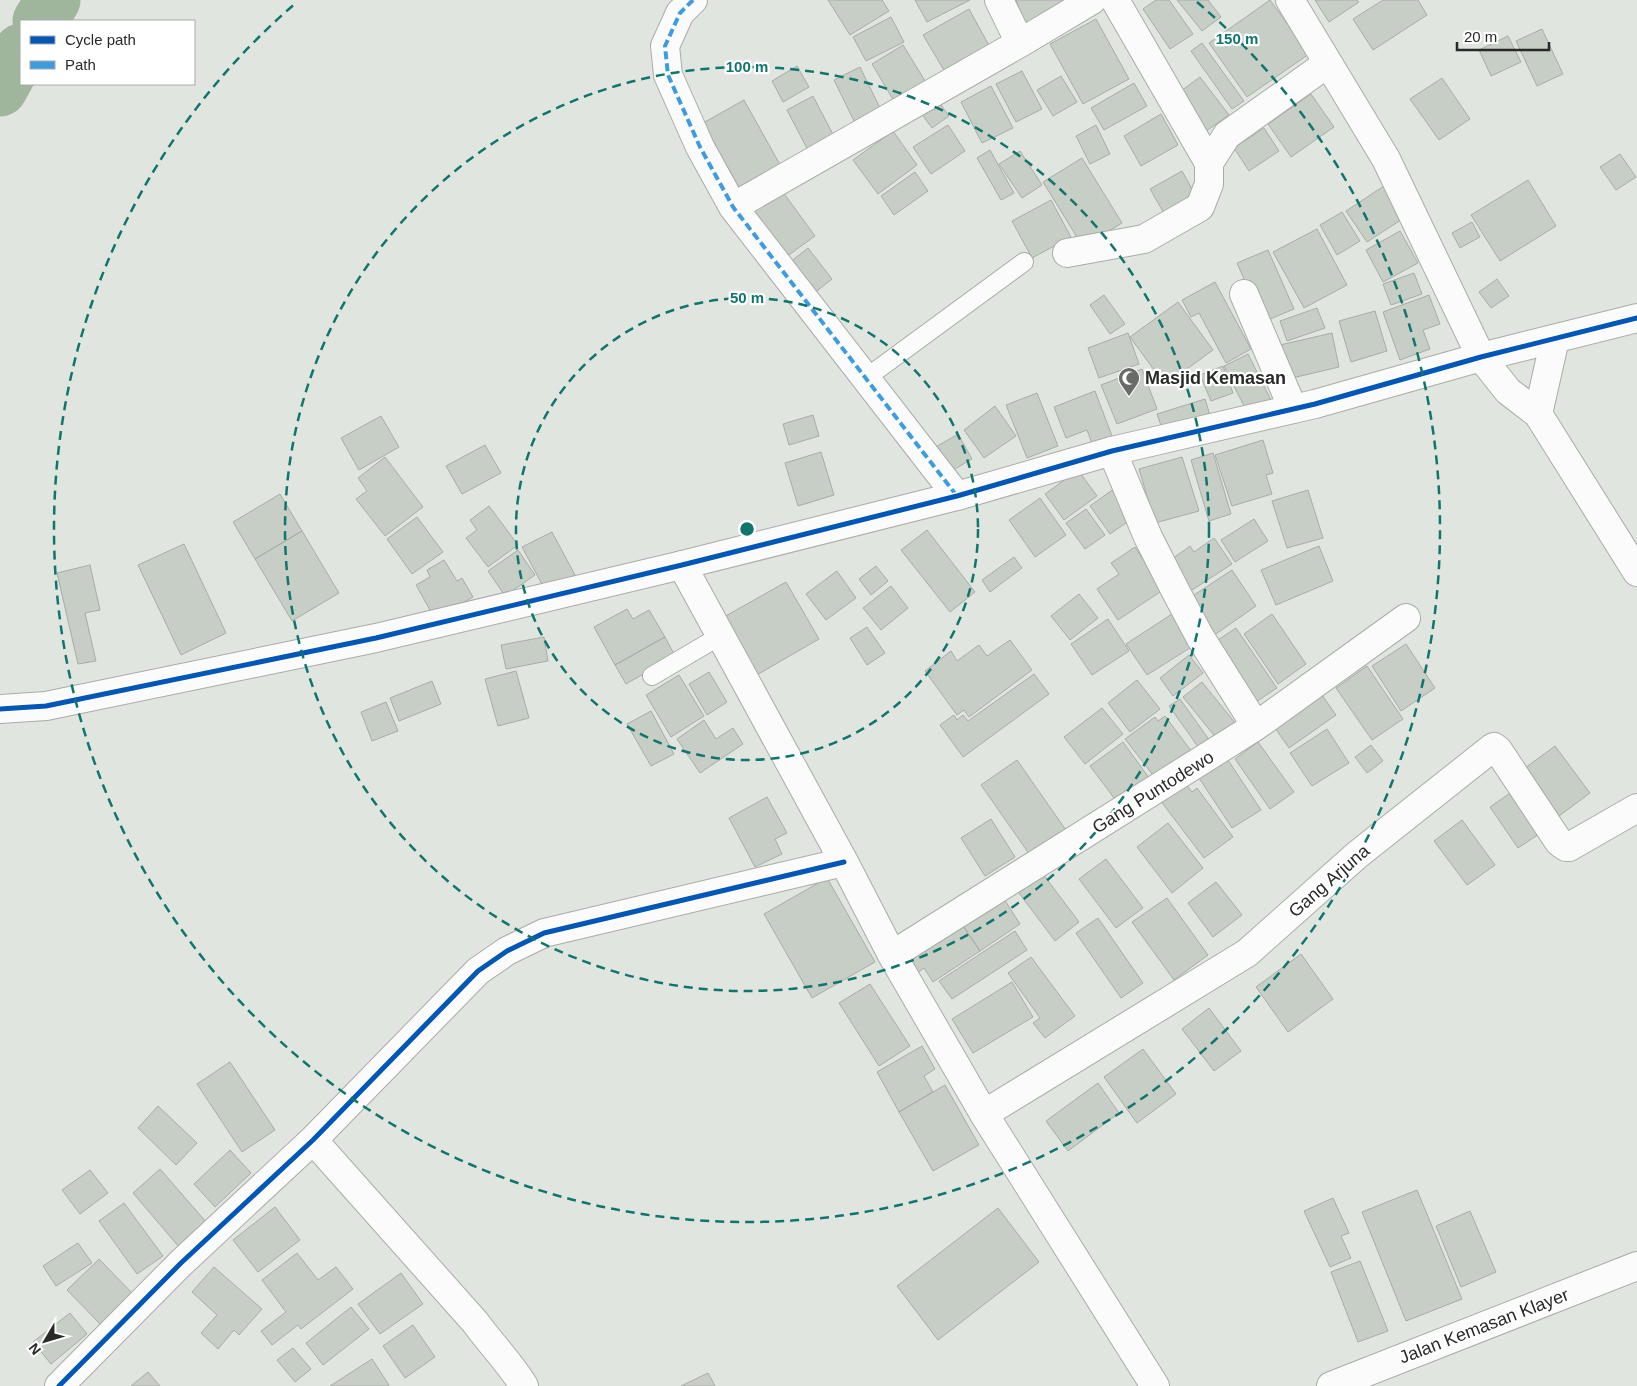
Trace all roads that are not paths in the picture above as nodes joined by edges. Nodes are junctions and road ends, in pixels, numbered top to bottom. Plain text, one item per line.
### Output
1 (693, 0) edge
2 (999, 0) edge
3 (1092, 0) edge
4 (1115, 0) edge
5 (1290, 0) edge
6 (1020, 43) junction
7 (1328, 63) junction
8 (1209, 163) junction
9 (733, 206) junction
10 (1067, 253) dead end
11 (1024, 262) dead end
12 (1244, 294) dead end
13 (1637, 318) edge
14 (1555, 339) junction
15 (1481, 357) junction
16 (866, 378) junction
17 (1293, 409) junction
18 (1538, 414) junction
19 (1112, 451) junction
20 (957, 496) junction
21 (682, 565) junction
22 (1637, 572) edge
23 (1406, 618) dead end
24 (720, 636) junction
25 (652, 676) dead end
26 (0, 709) edge
27 (1256, 726) junction
28 (1637, 808) edge
29 (844, 862) junction
30 (892, 955) junction
31 (984, 1114) junction
32 (313, 1140) junction
33 (1637, 1266) edge
34 (59, 1386) edge
35 (524, 1386) edge
36 (1155, 1386) edge
37 (1331, 1386) edge

1 - 9 street
2 - 6 street
3 - 6 street
4 - 8 street
5 - 7 street
6 - 9 street
7 - 8 street
7 - 15 street
8 - 10 street
9 - 16 street
11 - 16 lane
12 - 17 street
13 - 14 street
14 - 15 street
14 - 18 street
15 - 17 street
15 - 18 street
16 - 20 street
17 - 19 street
18 - 22 street
19 - 20 street
19 - 27 street
20 - 21 street
21 - 24 street
21 - 26 street
23 - 27 street, Gang Puntodewo
24 - 25 lane
24 - 29 street
27 - 30 street, Gang Puntodewo
28 - 31 street, Gang Arjuna
29 - 30 street
29 - 32 street
30 - 31 street
31 - 36 street
32 - 34 street
32 - 35 street
33 - 37 street, Jalan Kemasan Klayer

